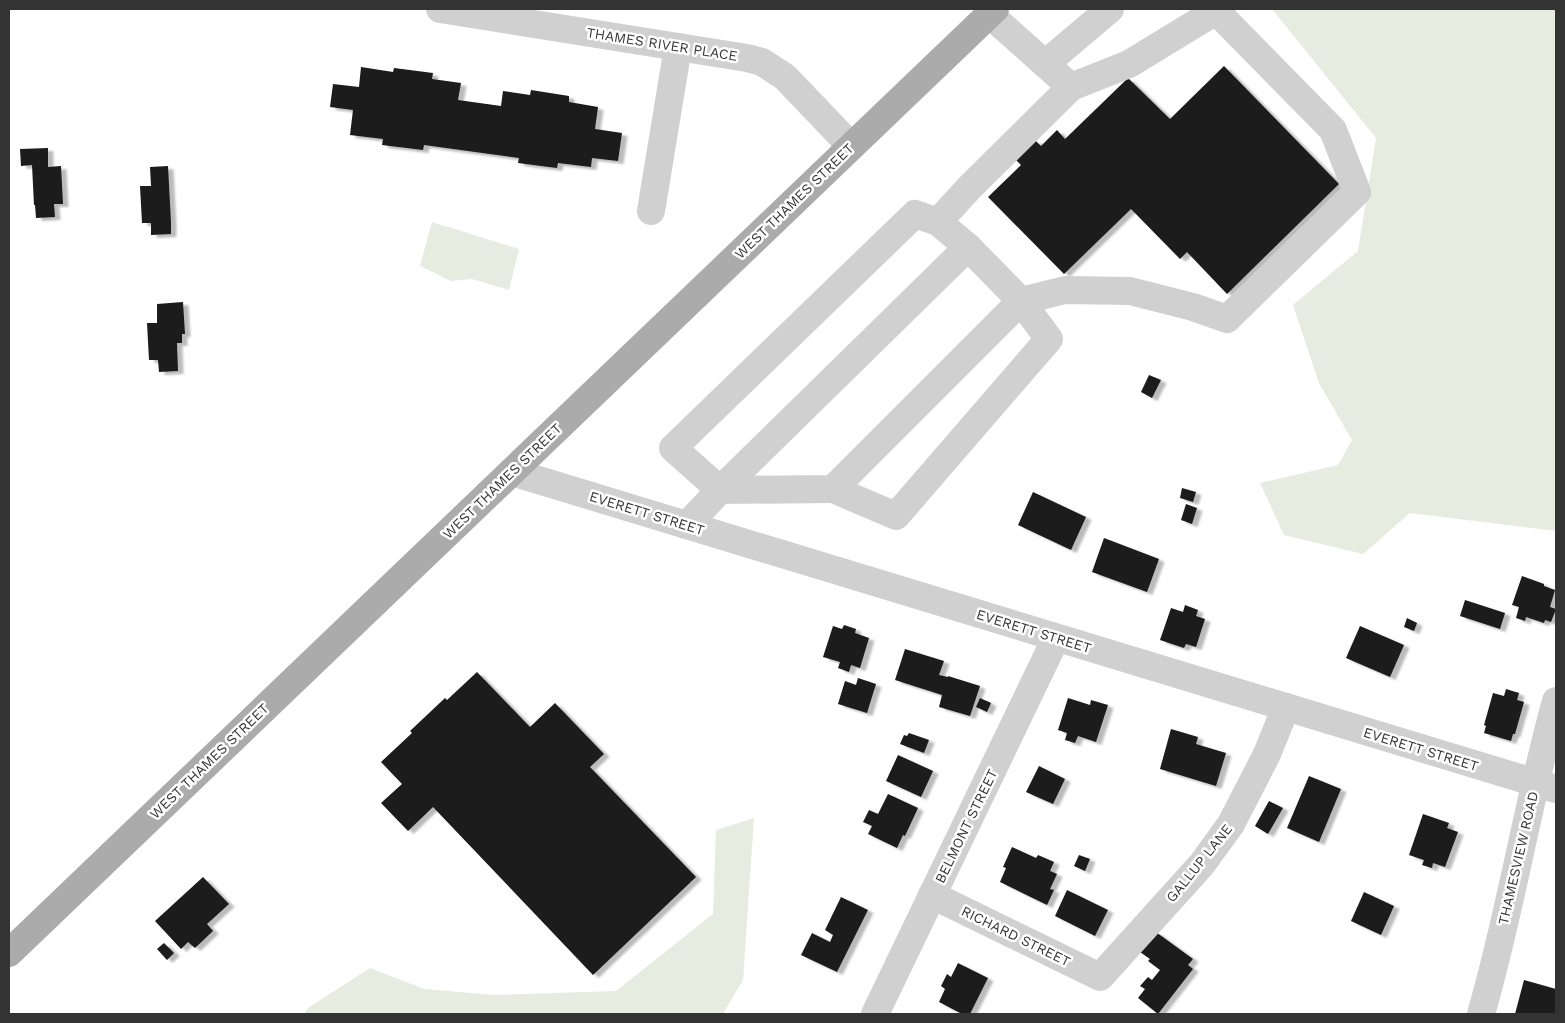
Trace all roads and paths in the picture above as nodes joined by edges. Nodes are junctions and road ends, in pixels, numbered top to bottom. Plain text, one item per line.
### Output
1 (440, 9) edge
2 (1110, 9) edge
3 (1215, 10) edge
4 (992, 12) edge
5 (678, 47) junction
6 (1045, 64) junction
7 (1071, 87) junction
8 (851, 146) junction
9 (651, 211) dead end
10 (938, 222) junction
11 (968, 247) junction
12 (1020, 301) junction
13 (512, 472) junction
14 (720, 490) junction
15 (833, 490) junction
16 (687, 525) junction
17 (1056, 638) junction
18 (1556, 701) edge
19 (1286, 707) junction
20 (1546, 786) edge
21 (932, 895) junction
22 (9, 953) edge
23 (1100, 976) joint
24 (874, 1014) edge
25 (1481, 1014) edge

1 - 5 street, THAMES RIVER PLACE
2 - 6 street
3 - 7 street
3 - 12 street
4 - 6 street
4 - 8 main road, WEST THAMES STREET
5 - 8 street, THAMES RIVER PLACE
5 - 9 street
6 - 7 street
7 - 10 street
8 - 13 main road, WEST THAMES STREET
10 - 11 street
10 - 14 street
11 - 12 street
11 - 14 street
12 - 15 street
12 - 15 street
13 - 16 street, EVERETT STREET
13 - 22 main road, WEST THAMES STREET
14 - 15 street
14 - 16 street
16 - 17 street, EVERETT STREET
17 - 19 street, EVERETT STREET
17 - 21 street, BELMONT STREET
18 - 20 street, THAMESVIEW ROAD
19 - 20 street, EVERETT STREET
19 - 23 street, GALLUP LANE
20 - 25 street, THAMESVIEW ROAD
21 - 23 street, RICHARD STREET
21 - 24 street, BELMONT STREET

